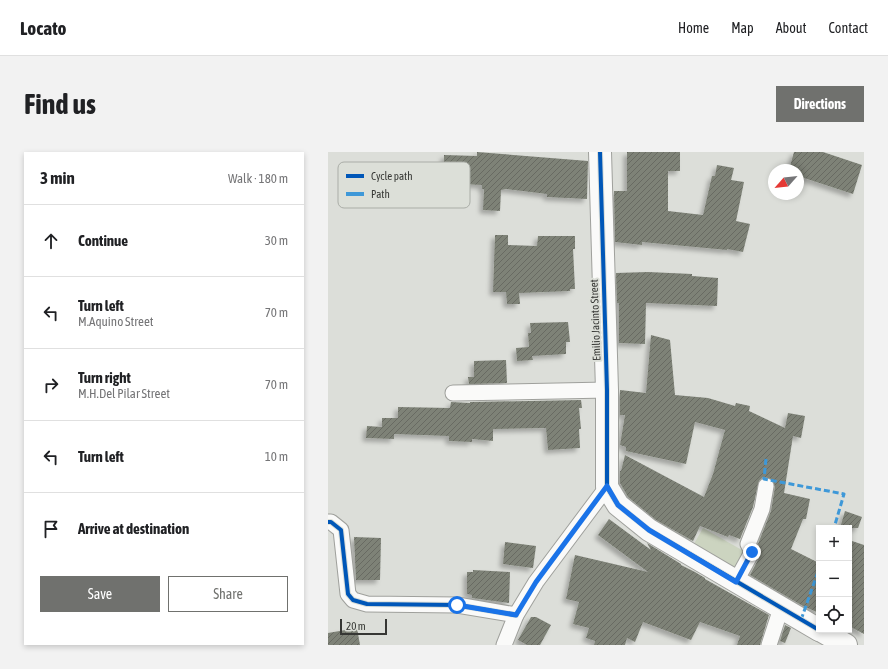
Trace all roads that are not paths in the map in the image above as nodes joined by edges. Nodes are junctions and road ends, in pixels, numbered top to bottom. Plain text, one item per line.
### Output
1 (600, 152) edge
2 (607, 390) junction
3 (453, 392) dead end
4 (607, 486) junction
5 (766, 486) dead end
6 (328, 522) edge
7 (736, 582) junction
8 (781, 608) junction
9 (516, 615) junction
10 (816, 628) edge
11 (824, 633) edge
12 (504, 645) edge
13 (769, 645) edge
14 (846, 645) edge

1 - 2 street, Emilio Jacinto Street
2 - 3 street
2 - 4 street, Emilio Jacinto Street
4 - 7 street
4 - 9 street
5 - 7 street
6 - 9 street
7 - 8 street
8 - 10 street
8 - 13 street
9 - 12 street
11 - 14 street

